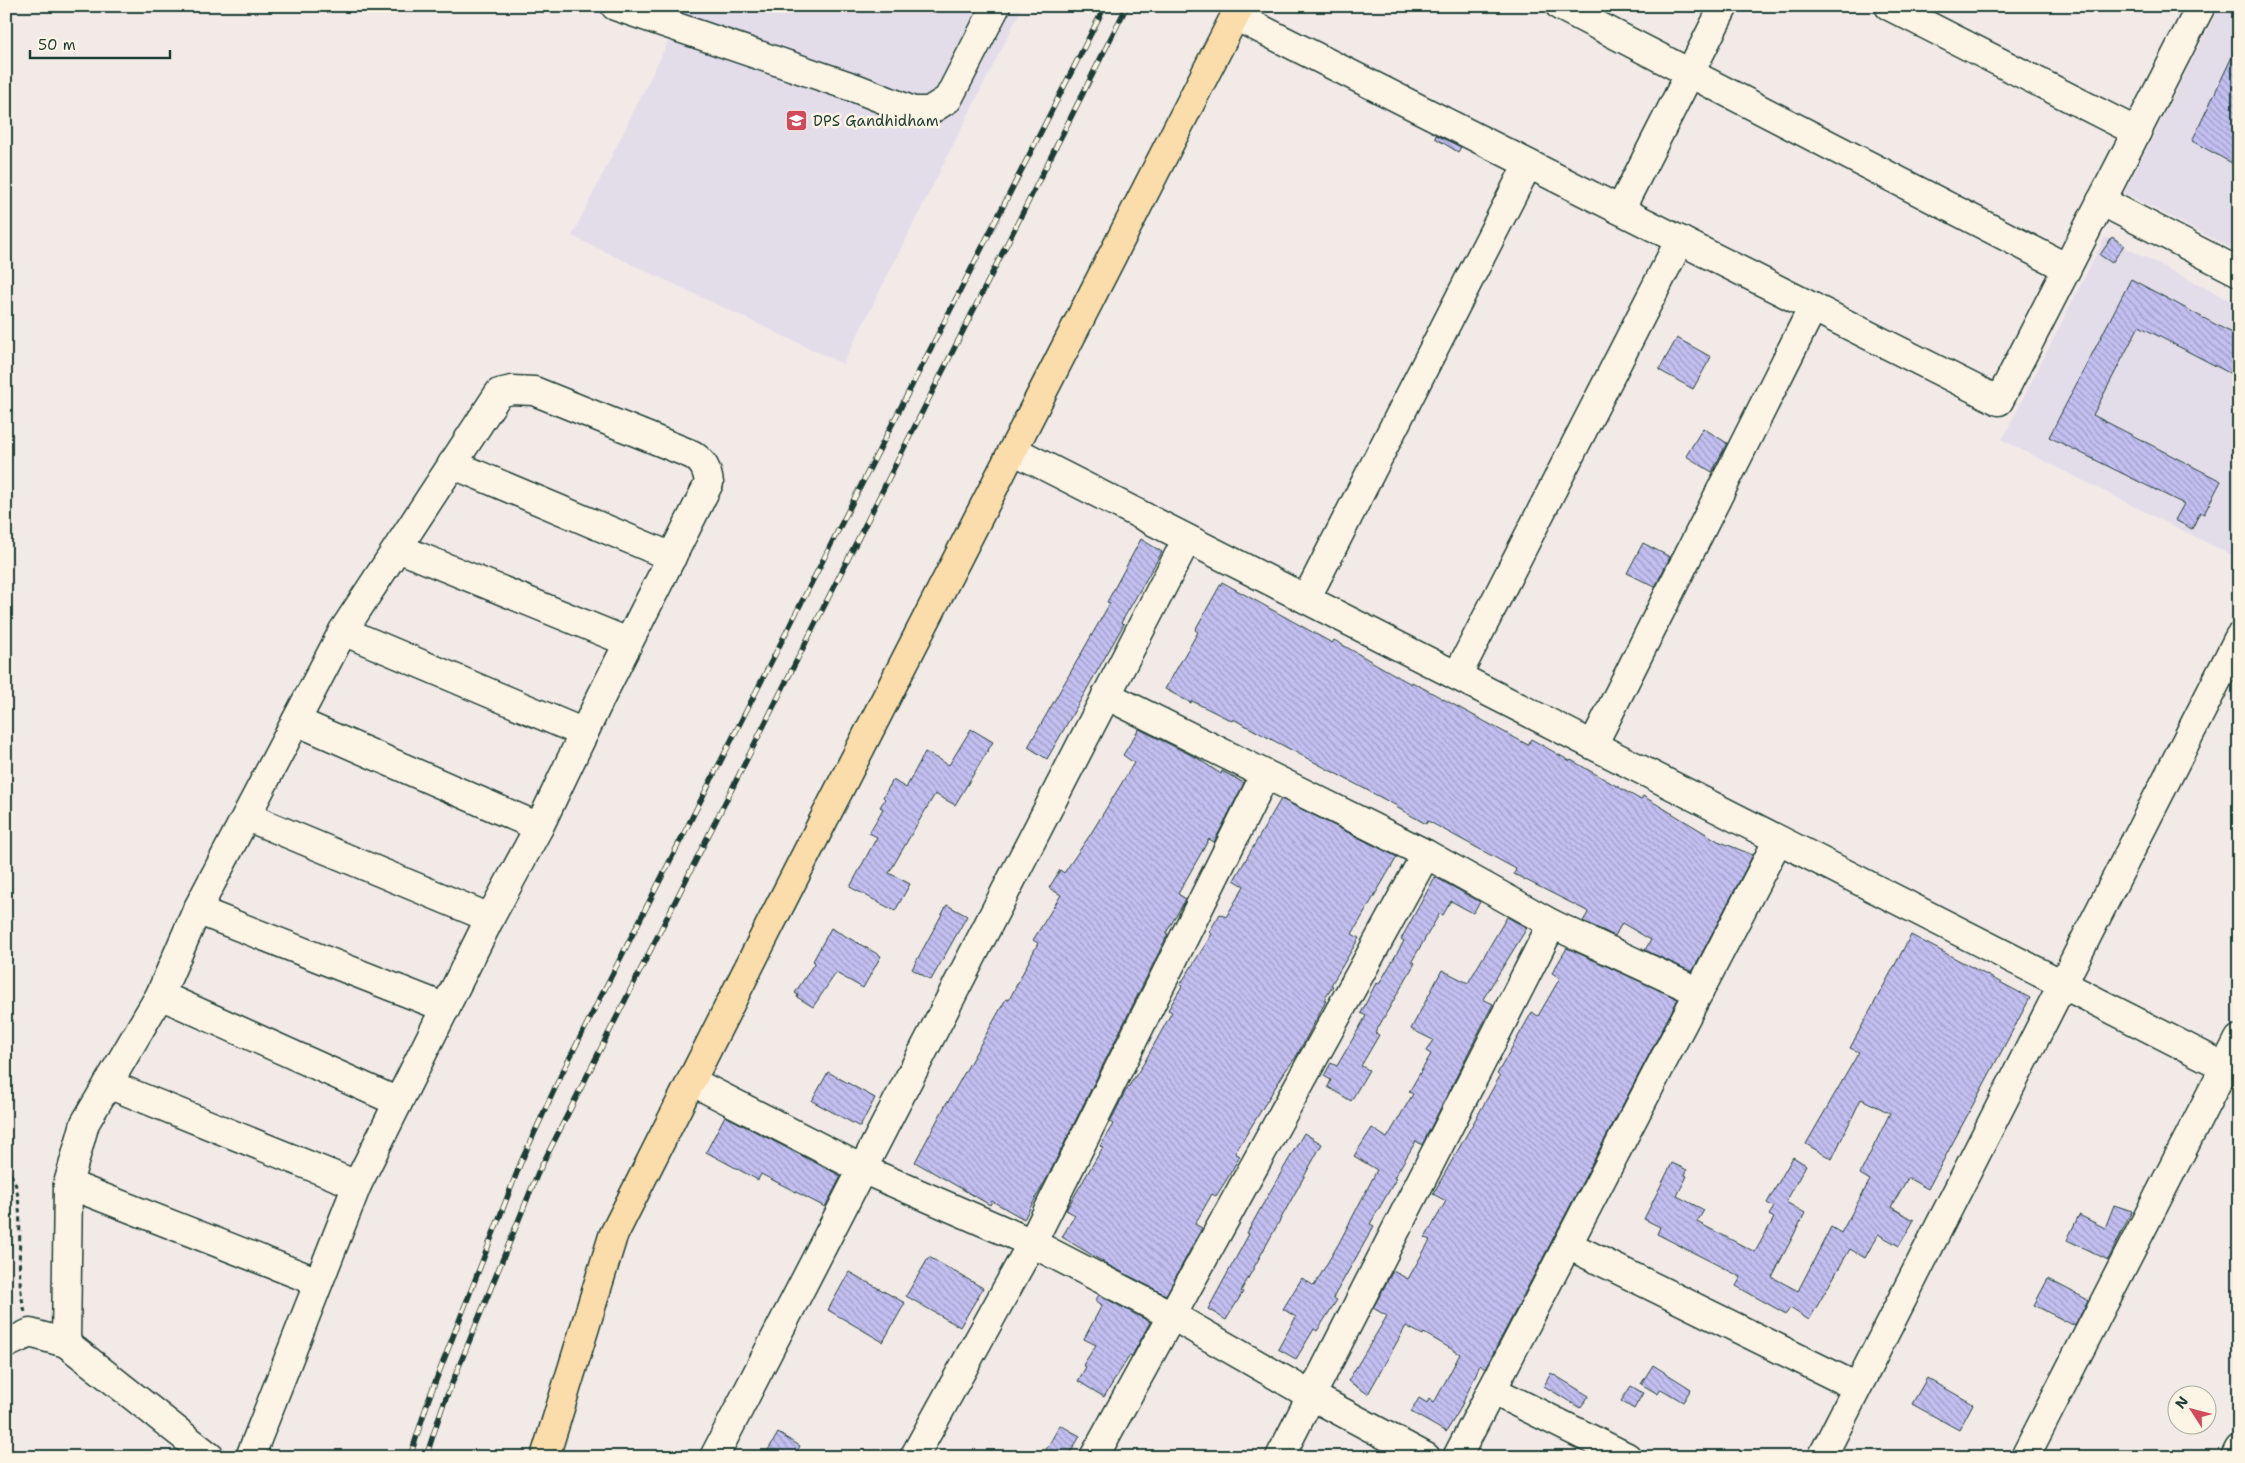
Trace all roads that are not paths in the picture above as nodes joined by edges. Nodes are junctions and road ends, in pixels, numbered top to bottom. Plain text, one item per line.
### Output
1 (615, 6) edge
2 (996, 6) edge
3 (1560, 6) edge
4 (1724, 6) edge
5 (1890, 6) edge
6 (2201, 6) edge
7 (1237, 11) edge
8 (1690, 73) junction
9 (2137, 132) junction
10 (1528, 164) junction
11 (2101, 201) junction
12 (1620, 210) junction
13 (1680, 240) junction
14 (2067, 268) junction
15 (2239, 272) edge
16 (1813, 307) junction
17 (1012, 450) junction
18 (452, 464) junction
19 (1187, 539) junction
20 (398, 548) junction
21 (672, 556) junction
22 (1306, 599) junction
23 (343, 631) junction
24 (2239, 637) edge
25 (628, 642) junction
26 (1457, 676) junction
27 (1106, 695) junction
28 (296, 721) junction
29 (584, 733) junction
30 (1593, 745) junction
31 (1265, 775) junction
32 (248, 817) junction
33 (539, 827) junction
34 (1778, 840) junction
35 (1426, 854) junction
36 (197, 910) junction
37 (490, 918) junction
38 (1552, 924) junction
39 (2062, 984) junction
40 (1699, 992) junction
41 (160, 995) junction
42 (446, 1008) junction
43 (2239, 1039) edge
44 (2232, 1071) edge
45 (691, 1081) junction
46 (108, 1084) junction
47 (398, 1102) junction
48 (862, 1169) junction
49 (68, 1184) junction
50 (356, 1185) junction
51 (1032, 1243) junction
52 (1568, 1245) junction
53 (318, 1282) junction
54 (1171, 1315) junction
55 (18, 1338) edge
56 (66, 1343) junction
57 (1858, 1387) junction
58 (1492, 1390) junction
59 (1312, 1396) junction
60 (2239, 1449) edge
61 (210, 1457) edge
62 (250, 1457) edge
63 (545, 1457) edge
64 (714, 1457) edge
65 (914, 1457) edge
66 (1094, 1457) edge
67 (1280, 1457) edge
68 (1426, 1457) edge
69 (1458, 1457) edge
70 (1627, 1457) edge
71 (1822, 1457) edge
72 (2026, 1457) edge
73 (2235, 1457) edge

1 - 2 street
3 - 8 street
4 - 8 street
5 - 9 street
6 - 9 street
7 - 10 street
7 - 17 main road
8 - 12 street
8 - 14 street
9 - 11 street
10 - 12 street
10 - 22 street
11 - 14 street
11 - 15 street
12 - 13 street
13 - 16 street
13 - 26 street
14 - 16 street
16 - 30 street
17 - 19 street
17 - 45 main road
18 - 20 street
18 - 21 street
18 - 21 street
19 - 22 street
19 - 27 street
20 - 23 street
20 - 25 street
21 - 25 street
22 - 26 street
23 - 28 street
23 - 29 street
24 - 39 street
25 - 29 street
26 - 30 street
27 - 31 street
27 - 48 street
28 - 32 street
28 - 33 street
29 - 33 street
30 - 34 street
31 - 35 street
31 - 51 street
32 - 36 street
32 - 37 street
33 - 37 street
34 - 39 street
34 - 40 street
35 - 38 street
35 - 54 street
36 - 41 street
36 - 42 street
37 - 42 street
38 - 40 street
38 - 59 street
39 - 44 street
39 - 57 street
40 - 52 street
41 - 46 street
41 - 47 street
42 - 47 street
43 - 44 street
44 - 72 street
45 - 48 street
45 - 63 main road
46 - 49 street
46 - 50 street
47 - 50 street
48 - 51 street
48 - 64 street
49 - 53 street
49 - 56 street
50 - 53 street
51 - 54 street
51 - 65 street
52 - 57 street
52 - 58 street
53 - 62 street
54 - 59 street
54 - 66 street
55 - 56 street
56 - 61 street
57 - 71 street
58 - 69 street
58 - 70 street
59 - 67 street
59 - 68 street
60 - 73 street

